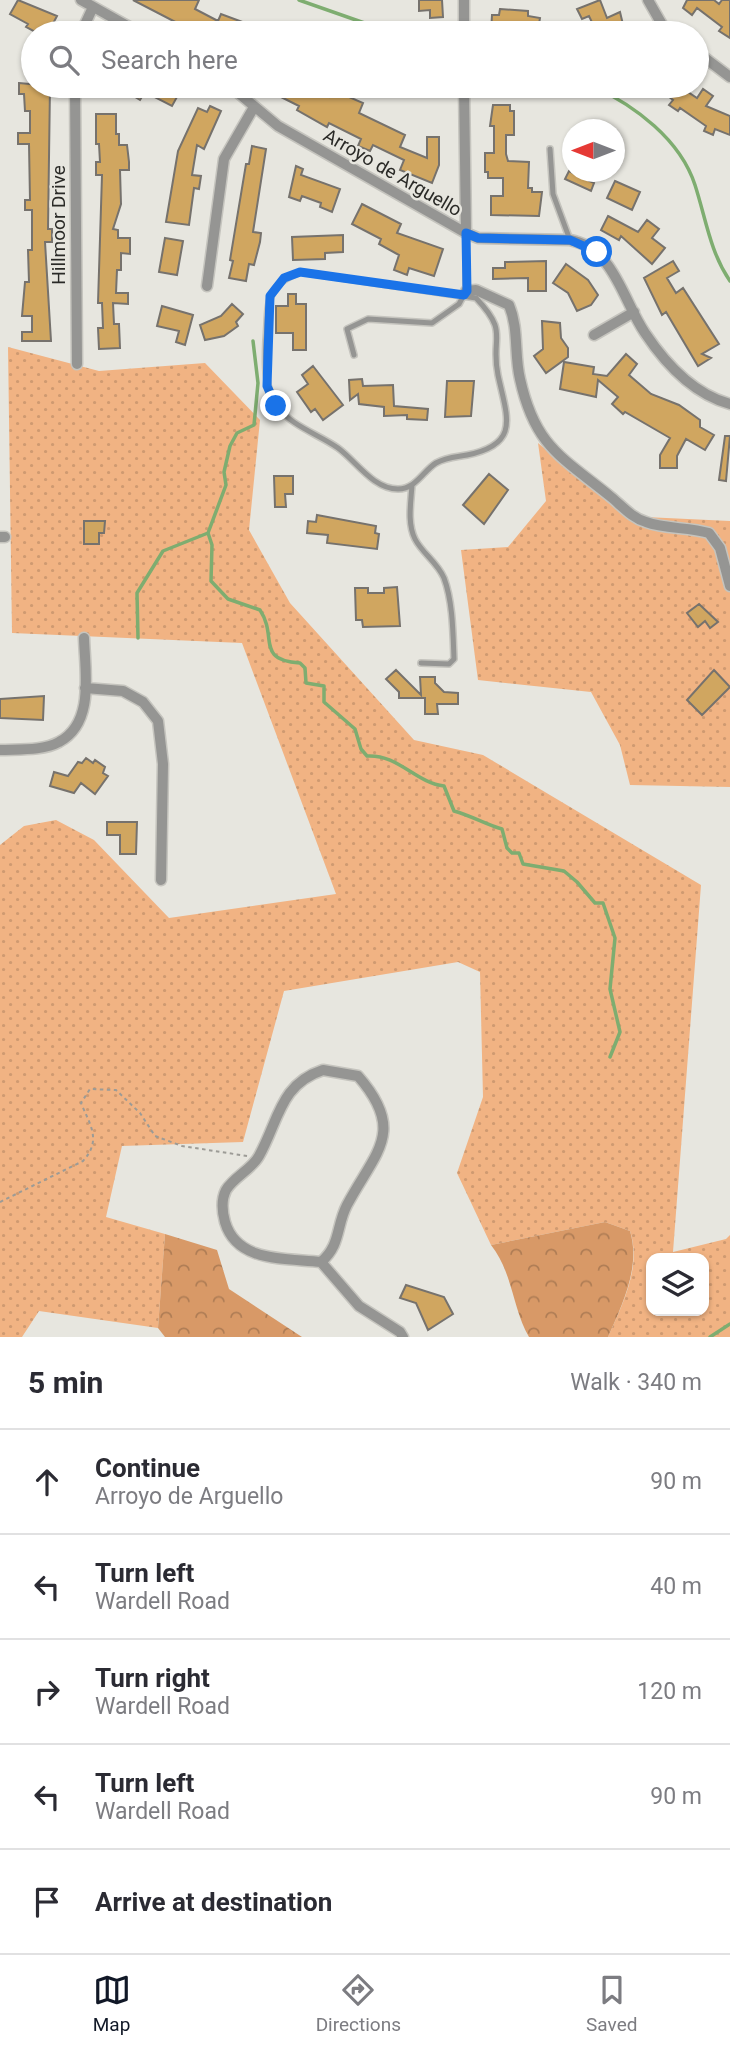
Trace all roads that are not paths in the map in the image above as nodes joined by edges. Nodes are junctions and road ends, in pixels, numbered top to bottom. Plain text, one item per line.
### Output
1 (81, 0) edge
2 (464, 0) edge
3 (648, 0) edge
4 (93, 7) junction
5 (87, 21) edge
6 (118, 21) edge
7 (464, 21) edge
8 (660, 21) edge
9 (709, 61) edge
10 (730, 77) edge
11 (75, 98) edge
12 (244, 98) edge
13 (464, 98) edge
14 (254, 107) junction
15 (550, 149) dead end
16 (466, 233) junction
17 (570, 240) junction
18 (206, 286) dead end
19 (465, 293) junction
20 (634, 312) junction
21 (594, 335) dead end
22 (354, 355) dead end
23 (77, 364) dead end
24 (730, 404) edge
25 (412, 485) junction
26 (730, 586) edge
27 (84, 638) dead end
28 (421, 663) dead end
29 (85, 688) junction
30 (0, 750) edge
31 (161, 880) dead end
32 (321, 1262) junction
33 (403, 1337) edge

1 - 4 street
2 - 7 street
3 - 8 street
4 - 5 street
4 - 6 street
9 - 10 street
11 - 23 street, Hillmoor Drive
12 - 14 street, Arroyo de Arguello
13 - 16 street
14 - 16 street, Arroyo de Arguello
14 - 18 street
15 - 17 lane
16 - 17 street, Arroyo de Arguello
16 - 19 lane
17 - 20 street, Arroyo de Arguello
19 - 22 lane
19 - 25 lane
19 - 25 lane
19 - 26 street
20 - 21 street
20 - 24 street, Arroyo de Arguello
25 - 28 lane
27 - 29 street
29 - 30 street
29 - 31 street
32 - 32 street
32 - 33 street

